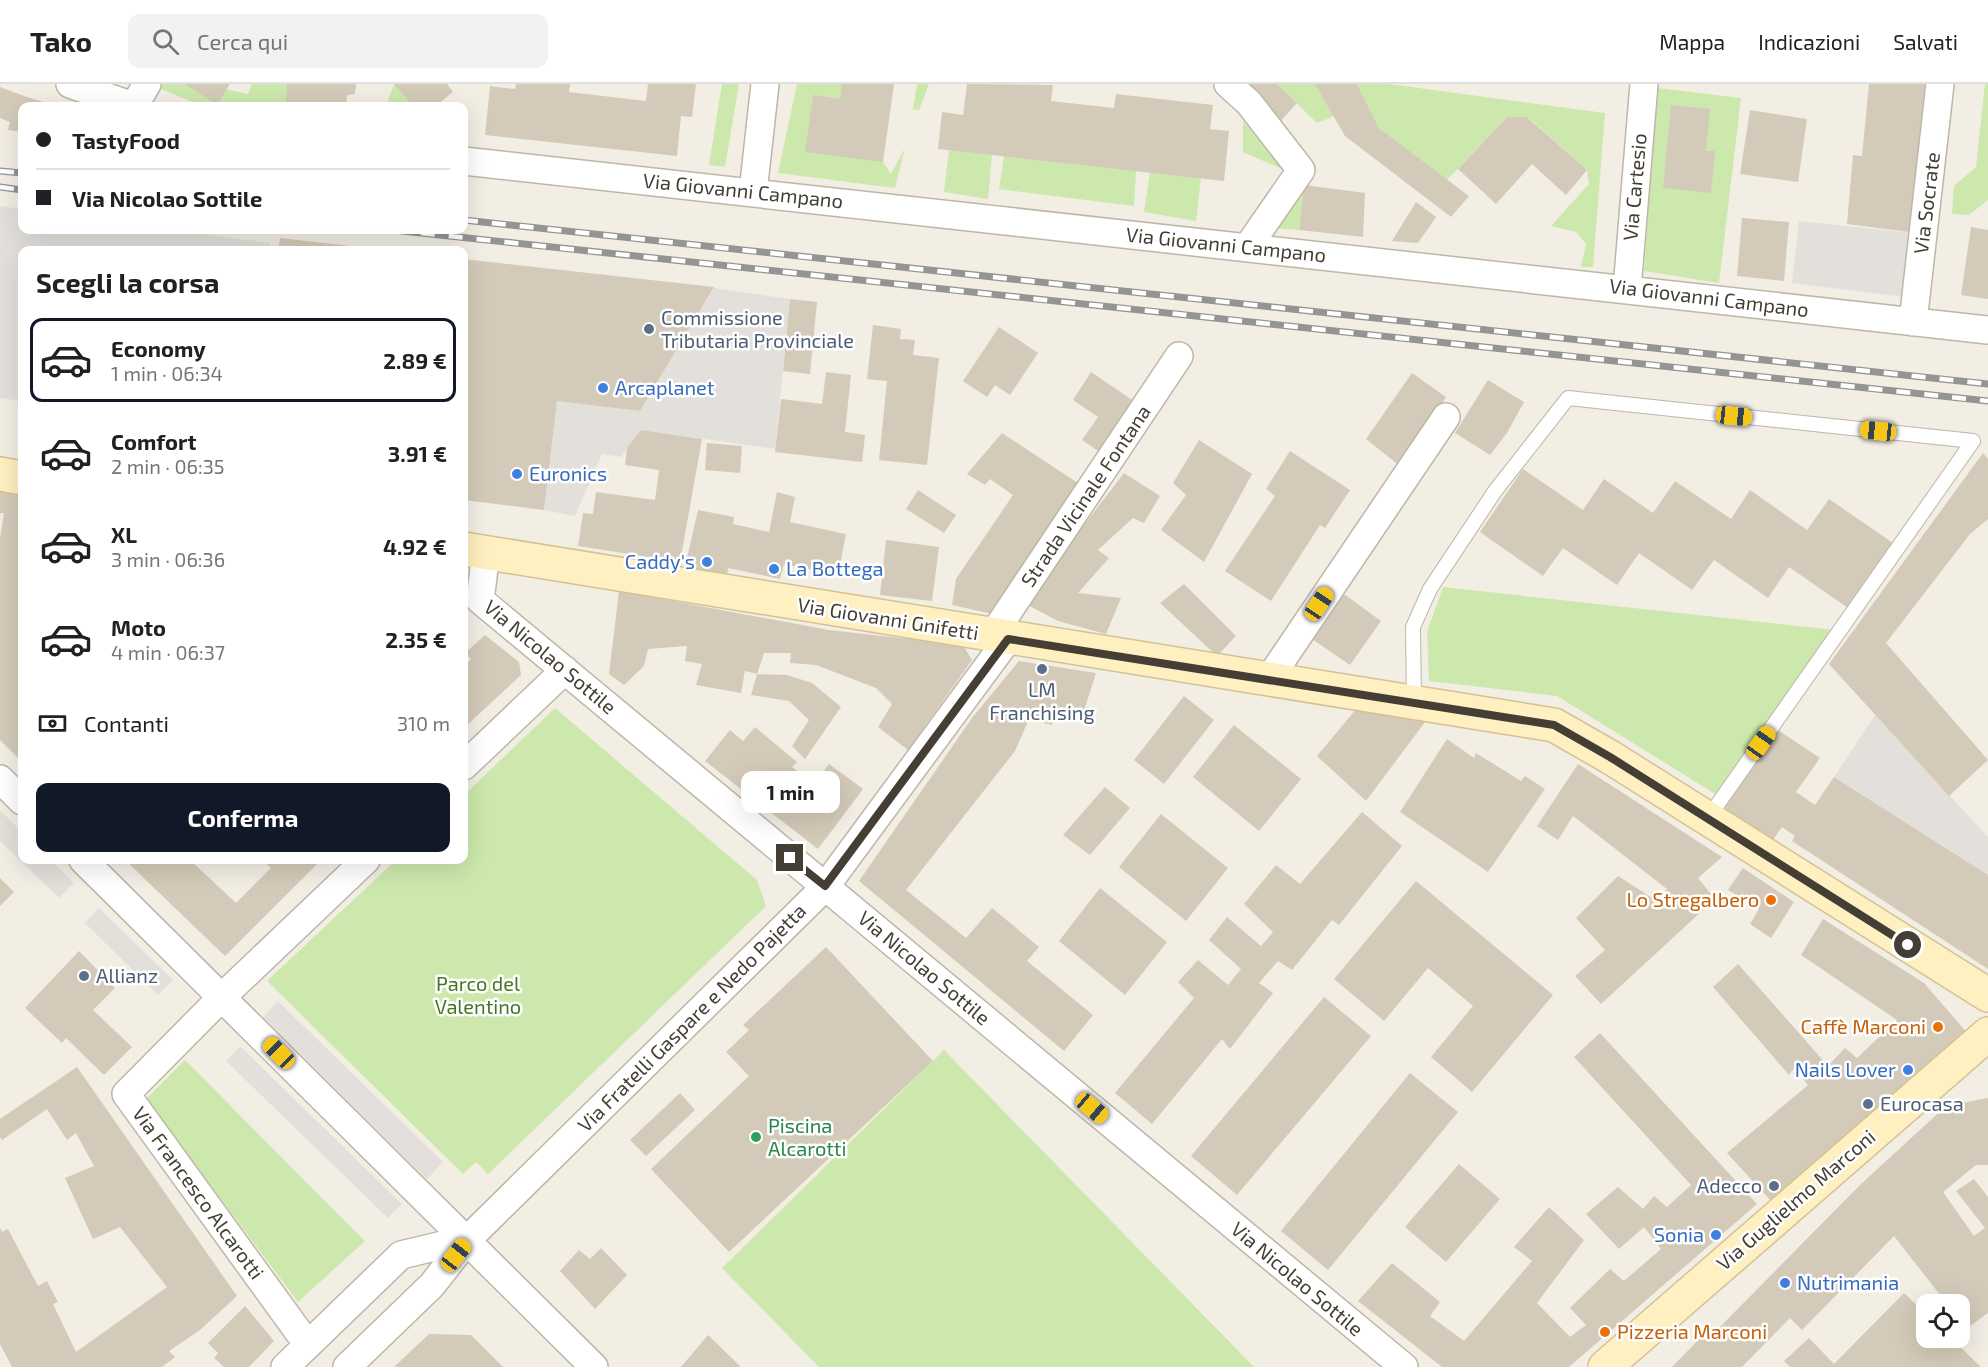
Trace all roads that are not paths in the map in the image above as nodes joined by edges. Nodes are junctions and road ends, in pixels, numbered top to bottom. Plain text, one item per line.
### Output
1 (70, 84) edge
2 (147, 84) edge
3 (765, 84) edge
4 (1228, 84) edge
5 (1644, 84) edge
6 (1940, 84) edge
7 (122, 102) edge
8 (136, 102) edge
9 (468, 161) edge
10 (753, 192) junction
11 (1247, 248) junction
12 (1627, 289) junction
13 (1913, 322) junction
14 (1988, 330) edge
15 (1179, 356) dead end
16 (1446, 417) dead end
17 (0, 474) edge
18 (18, 477) edge
19 (475, 551) edge
20 (1000, 637) junction
21 (564, 670) junction
22 (1269, 679) junction
23 (1414, 702) junction
24 (468, 762) edge
25 (0, 779) edge
26 (18, 797) edge
27 (1708, 819) junction
28 (86, 864) edge
29 (362, 864) edge
30 (825, 886) junction
31 (1988, 995) edge
32 (223, 996) junction
33 (1988, 1034) edge
34 (468, 1239) junction
35 (308, 1345) junction
36 (285, 1367) edge
37 (347, 1367) edge
38 (594, 1367) edge
39 (1404, 1367) edge
40 (1605, 1367) edge

1 - 7 street
2 - 8 street
3 - 10 street
4 - 11 street
5 - 12 street, Via Cartesio
6 - 13 street, Via Socrate
9 - 10 street, Via Giovanni Campano
10 - 11 street, Via Giovanni Campano
11 - 12 street, Via Giovanni Campano
12 - 13 street, Via Giovanni Campano
13 - 14 street, Via Giovanni Campano
15 - 20 street, Strada Vicinale Fontana
16 - 22 street
17 - 18 street
19 - 20 street, Via Giovanni Gnifetti
19 - 21 street, Via Nicolao Sottile
20 - 22 street, Via Giovanni Gnifetti
20 - 30 street, Via Fratelli Gaspare e Nedo Pajetta
21 - 24 street
21 - 30 street, Via Nicolao Sottile
22 - 23 street, Via Giovanni Gnifetti
23 - 27 street, Via Giovanni Gnifetti
23 - 27 lane
25 - 26 street
27 - 31 street, Via Giovanni Gnifetti
28 - 32 street
29 - 32 street
30 - 34 street, Via Fratelli Gaspare e Nedo Pajetta
30 - 39 street, Via Nicolao Sottile
32 - 34 street
32 - 35 street, Via Francesco Alcarotti
33 - 40 street, Via Guglielmo Marconi
34 - 35 street
34 - 37 street, Via Fratelli Gaspare e Nedo Pajetta
34 - 38 street
35 - 36 street

